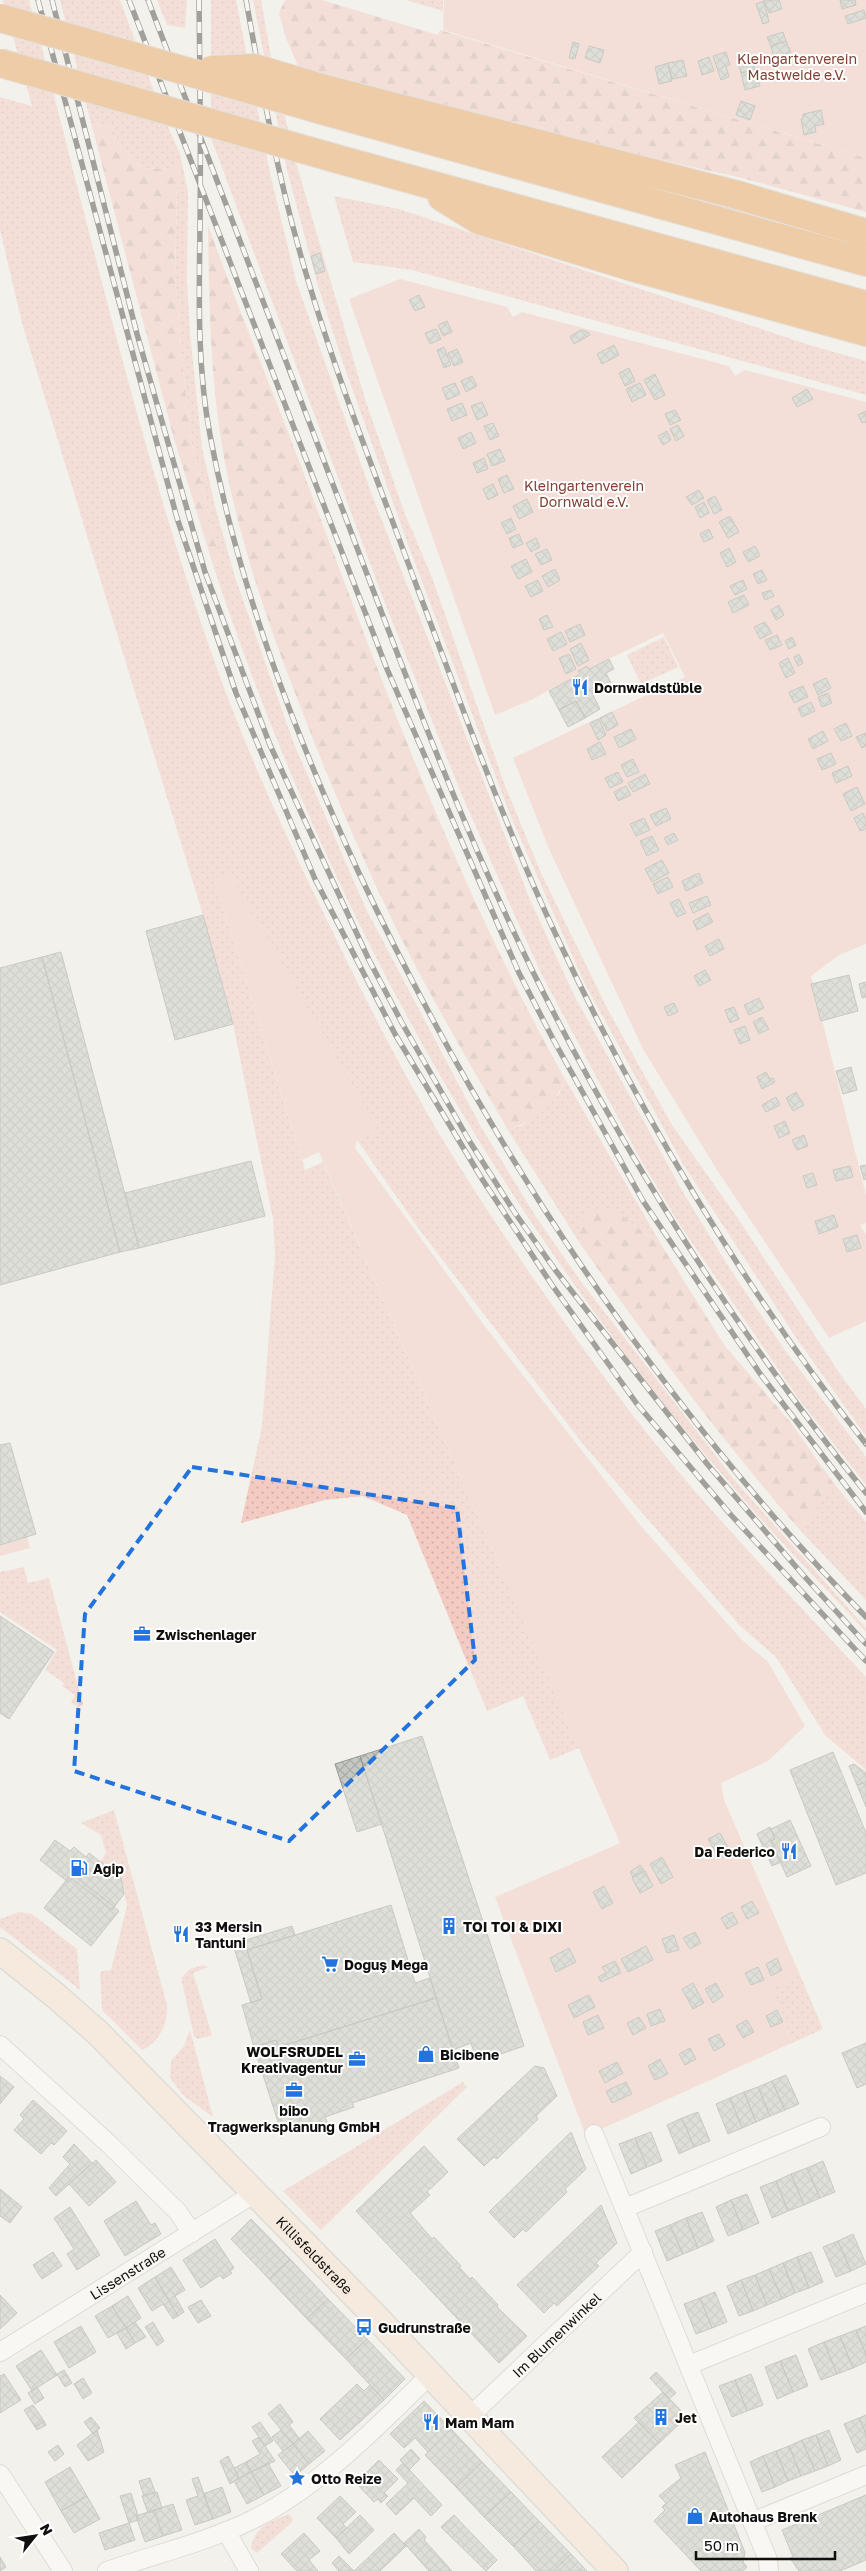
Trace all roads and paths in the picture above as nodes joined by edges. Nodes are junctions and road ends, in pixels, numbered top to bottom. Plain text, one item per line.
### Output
1 (0, 18) edge
2 (0, 63) edge
3 (323, 99) junction
4 (417, 181) junction
5 (866, 233) edge
6 (866, 262) edge
7 (866, 305) edge
8 (866, 332) edge
9 (0, 1951) edge
10 (0, 2045) edge
11 (822, 2127) dead end
12 (594, 2134) dead end
13 (255, 2193) junction
14 (625, 2208) junction
15 (192, 2233) junction
16 (643, 2252) junction
17 (866, 2293) edge
18 (0, 2352) edge
19 (689, 2365) junction
20 (430, 2375) junction
21 (469, 2417) junction
22 (0, 2474) edge
23 (866, 2475) edge
24 (752, 2522) junction
25 (226, 2532) junction
26 (63, 2571) edge
27 (107, 2571) edge
28 (249, 2571) edge
29 (615, 2571) edge
30 (769, 2571) edge

1 - 3 highway, bridge
2 - 4 highway, bridge
3 - 5 highway
3 - 6 highway
4 - 7 highway
4 - 8 highway
9 - 13 main road, Killisfeldstraße
10 - 15 street
11 - 14 street
12 - 14 street
13 - 15 street, Lissenstraße
13 - 20 main road, Killisfeldstraße
14 - 16 street
15 - 18 street, Lissenstraße
16 - 19 street
16 - 21 street, Im Blumenwinkel
17 - 19 street
19 - 24 street
20 - 21 main road, Killisfeldstraße
20 - 25 street
21 - 29 main road, Killisfeldstraße
22 - 26 street
23 - 24 street
24 - 30 street
25 - 27 street
25 - 28 street

